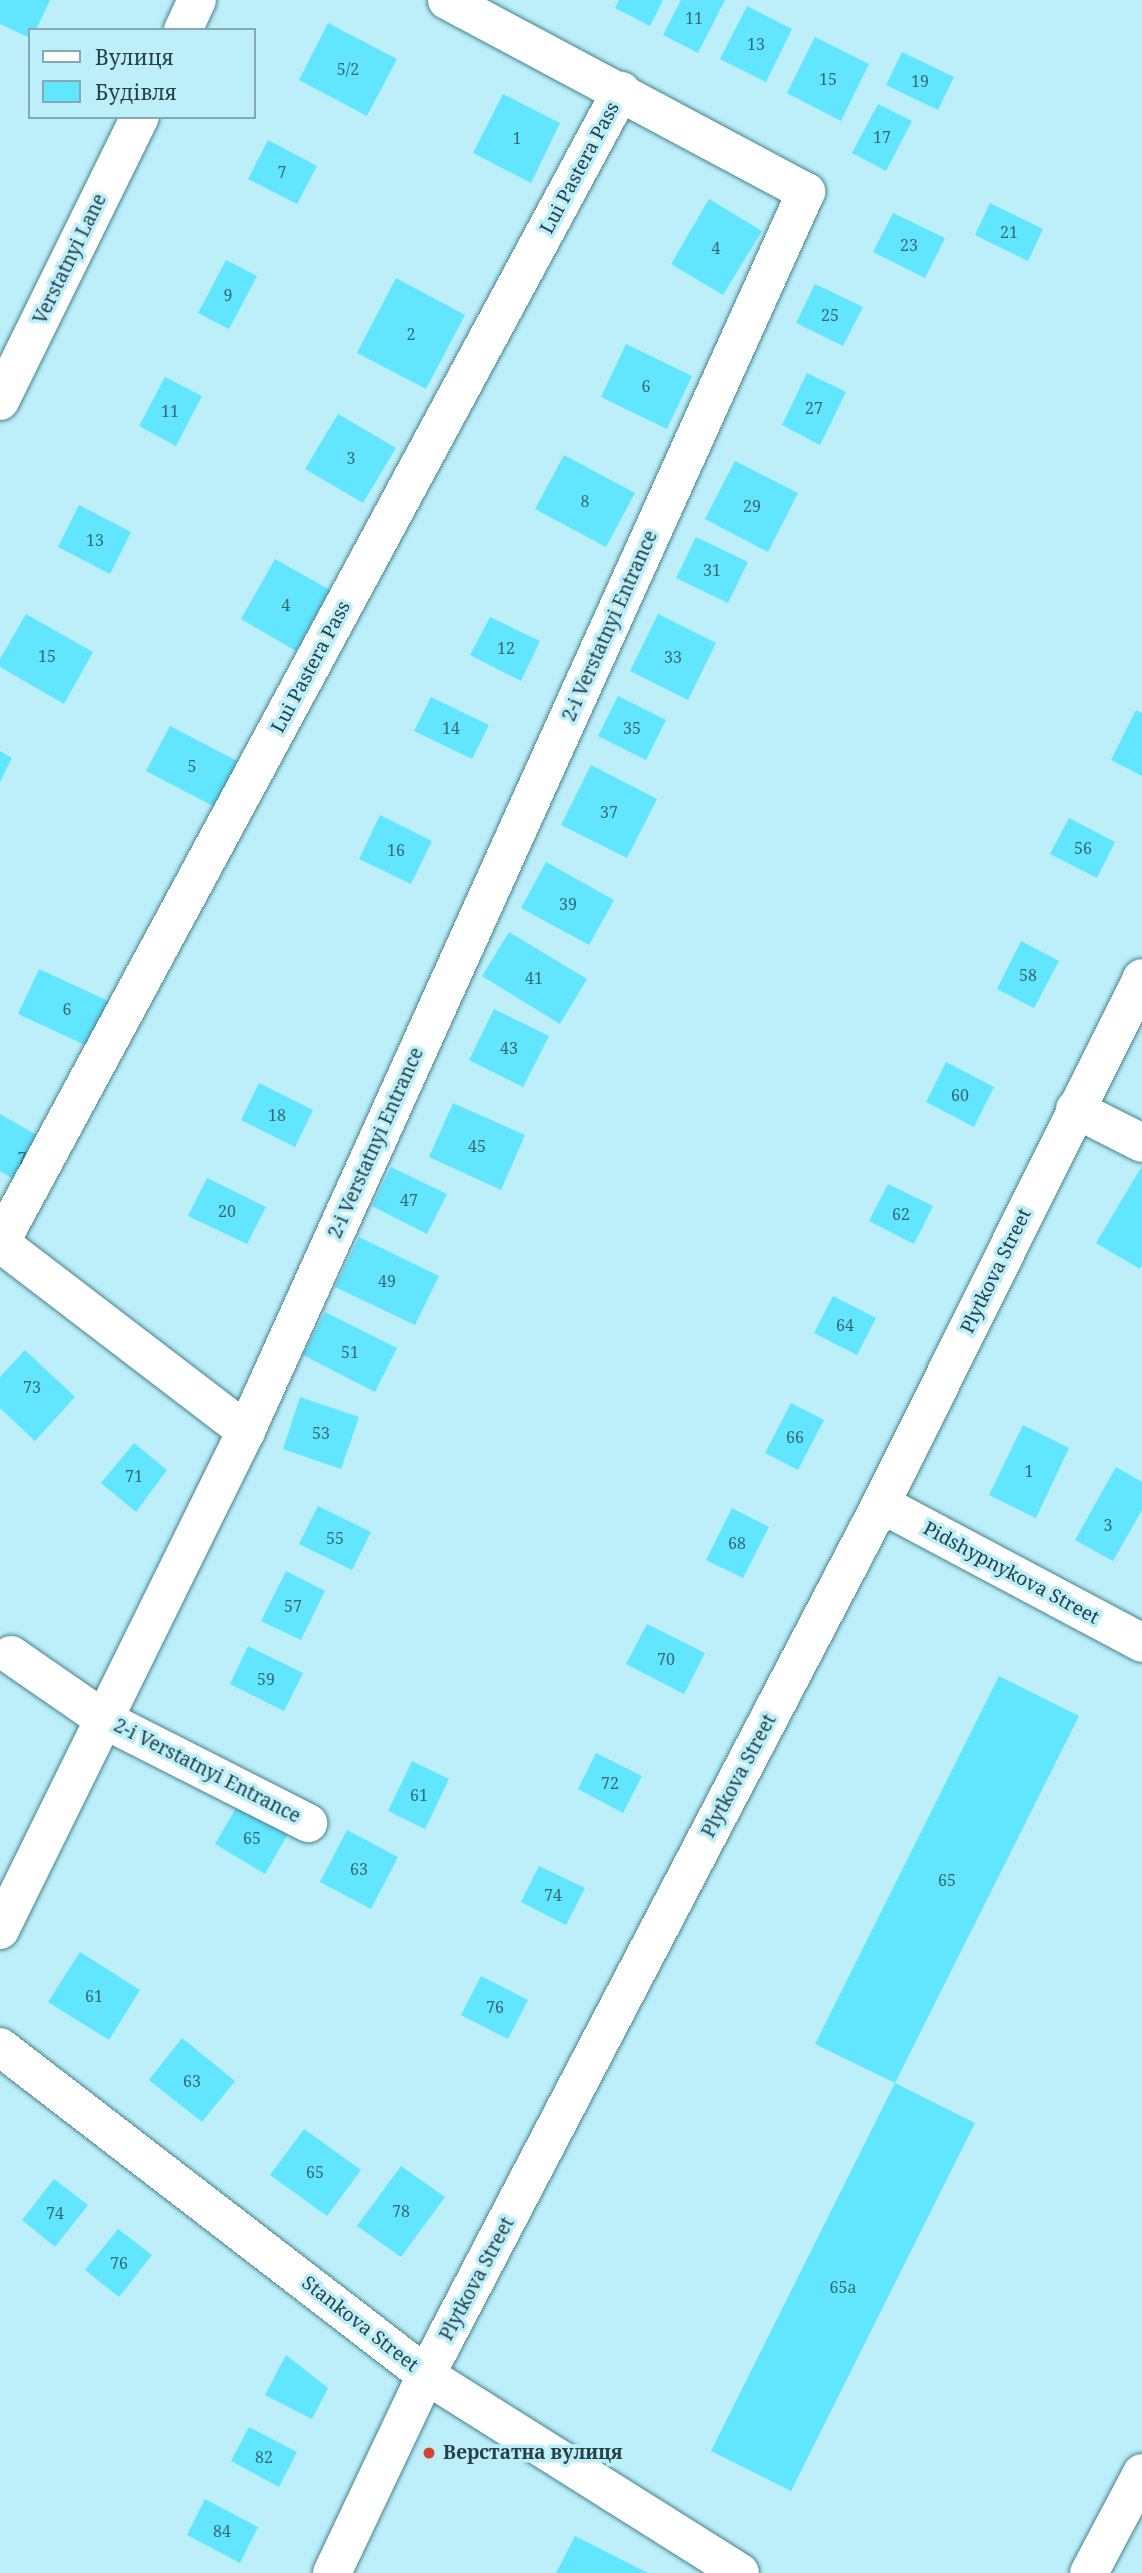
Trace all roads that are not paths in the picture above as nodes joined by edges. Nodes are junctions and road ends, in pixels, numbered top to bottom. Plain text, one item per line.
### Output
1 (197, 0) edge
2 (447, 0) edge
3 (184, 28) edge
4 (621, 91) junction
5 (139, 119) edge
6 (0, 401) edge
7 (1142, 978) edge
8 (1075, 1109) junction
9 (1142, 1143) edge
10 (0, 1243) edge
11 (246, 1431) junction
12 (881, 1504) junction
13 (1142, 1643) edge
14 (11, 1656) dead end
15 (105, 1720) junction
16 (309, 1823) dead end
17 (0, 1930) edge
18 (0, 2047) edge
19 (426, 2375) junction
20 (1142, 2473) edge
21 (332, 2573) edge
22 (740, 2573) edge
23 (1089, 2573) edge

1 - 3 street
2 - 4 street, 2-i Verstatnyi Entrance
4 - 10 street, Lui Pastera Pass
4 - 11 street, 2-i Verstatnyi Entrance
5 - 6 street, Verstatnyi Lane
7 - 8 street, Plytkova Street
8 - 9 street
8 - 12 street, Plytkova Street
10 - 11 street
11 - 15 street, 2-i Verstatnyi Entrance
12 - 13 street, Pidshypnykova Street
12 - 19 street, Plytkova Street
14 - 15 street, 2-i Verstatnyi Entrance
15 - 16 street, 2-i Verstatnyi Entrance
15 - 17 street, 2-i Verstatnyi Entrance
18 - 19 street, Stankova Street
19 - 21 street, Plytkova Street
19 - 22 street, Stankova Street
20 - 23 street

